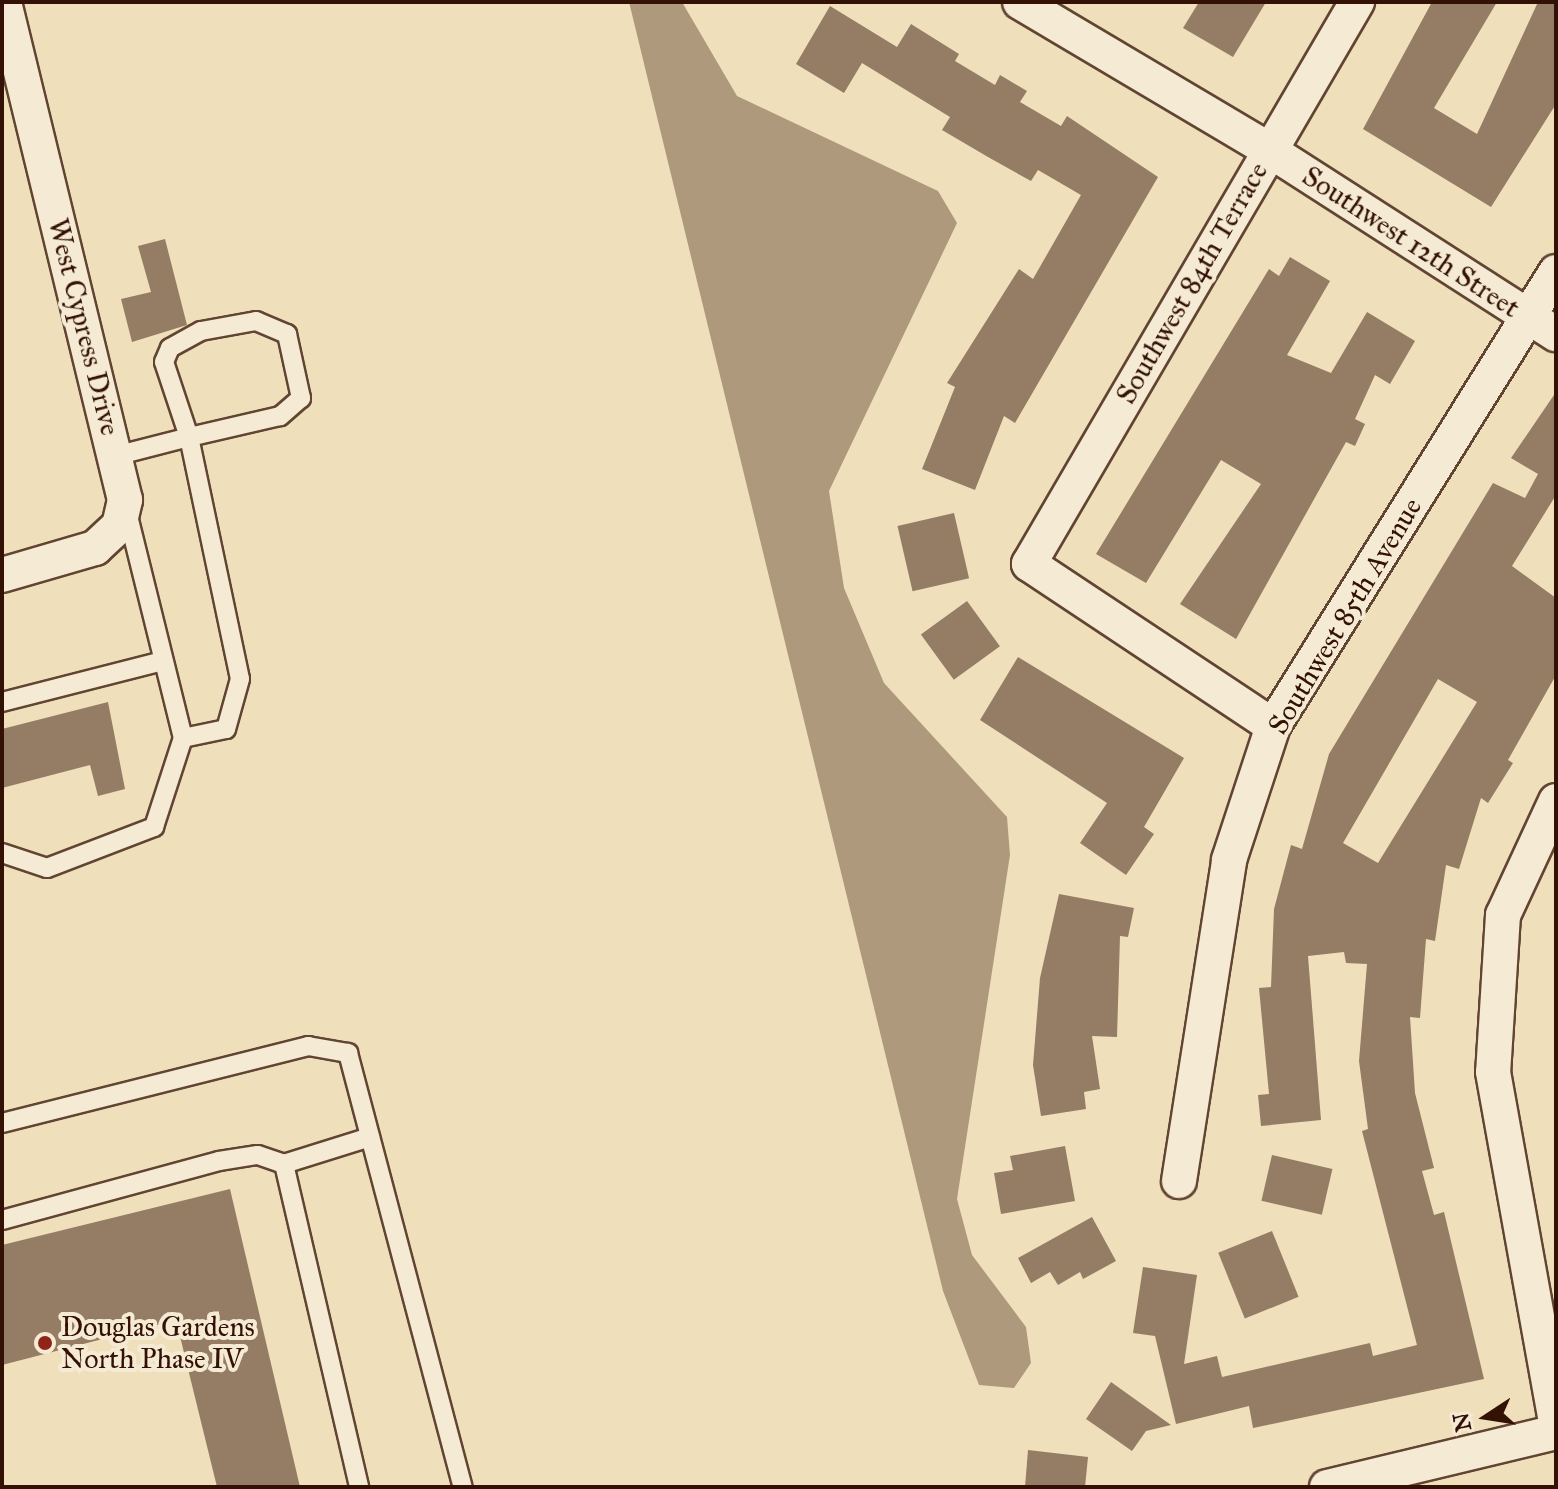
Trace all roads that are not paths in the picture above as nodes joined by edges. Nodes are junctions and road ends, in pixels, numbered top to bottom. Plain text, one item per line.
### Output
1 (4, 2) edge
2 (1020, 2) edge
3 (1357, 2) edge
4 (1269, 150) junction
5 (1556, 272) edge
6 (1542, 327) edge
7 (189, 437) junction
8 (115, 456) junction
9 (125, 500) junction
10 (2, 575) edge
11 (163, 661) junction
12 (2, 702) edge
13 (1273, 726) junction
14 (183, 738) junction
15 (1556, 801) edge
16 (2, 853) edge
17 (2, 1123) edge
18 (370, 1137) junction
19 (284, 1164) junction
20 (1179, 1181) dead end
21 (2, 1220) edge
22 (1556, 1423) edge
23 (1556, 1432) edge
24 (359, 1487) edge
25 (463, 1487) edge
26 (1327, 1487) edge

1 - 8 street, West Cypress Drive
2 - 4 street, Southwest 12th Street
3 - 4 street, Southwest 84th Terrace
4 - 6 street, Southwest 12th Street
4 - 13 street, Southwest 84th Terrace
5 - 6 street, Southwest 85th Avenue
6 - 13 street, Southwest 85th Avenue
7 - 7 lane
7 - 8 lane
7 - 14 lane
8 - 9 street, West Cypress Drive
9 - 10 street
9 - 11 lane
11 - 12 lane
11 - 14 lane
13 - 20 street, Southwest 85th Avenue
14 - 16 lane
15 - 22 street
17 - 18 lane
18 - 19 lane
18 - 25 lane
19 - 21 lane
19 - 24 lane
23 - 26 street

